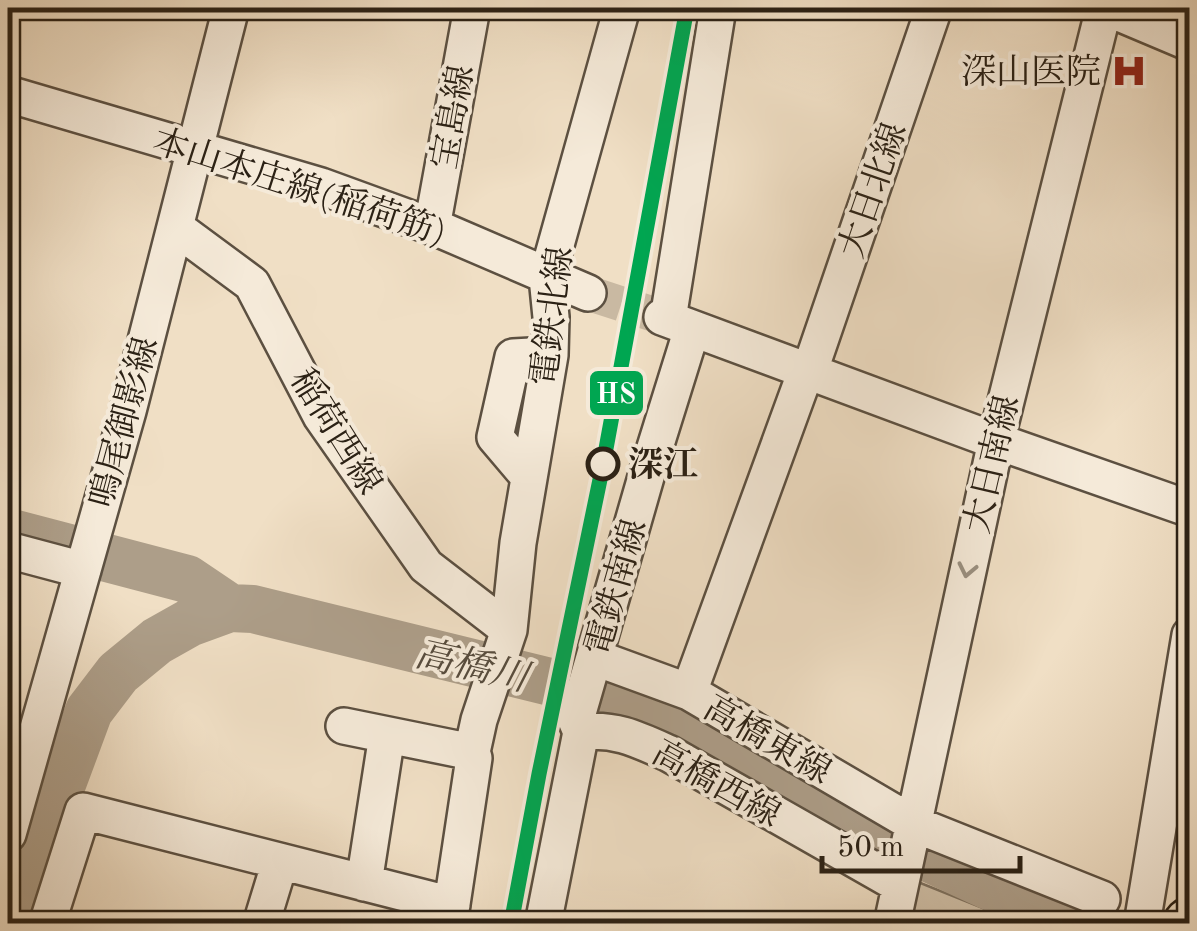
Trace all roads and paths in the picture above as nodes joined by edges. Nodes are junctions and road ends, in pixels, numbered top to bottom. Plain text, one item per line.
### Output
1 (231, 8) edge
2 (472, 8) edge
3 (622, 8) edge
4 (718, 8) edge
5 (934, 8) edge
6 (1106, 8) edge
7 (1190, 44) edge
8 (8, 94) edge
9 (194, 148) junction
10 (432, 226) junction
11 (174, 227) junction
12 (548, 277) junction
13 (588, 294) tunnel mouth
14 (681, 329) junction
15 (808, 372) junction
16 (996, 441) junction
17 (1190, 509) edge
18 (8, 550) edge
19 (86, 558) junction
20 (509, 630) junction
21 (1190, 635) edge
22 (593, 665) junction
23 (691, 686) junction
24 (344, 726) dead end
25 (578, 726) junction
26 (387, 735) junction
27 (475, 736) junction
28 (914, 827) junction
29 (8, 834) edge
30 (280, 862) junction
31 (901, 882) junction
32 (364, 883) junction
33 (1102, 899) dead end
34 (1190, 912) edge
35 (450, 914) edge
36 (1166, 919) edge
37 (47, 924) edge
38 (261, 924) edge
39 (543, 924) edge
40 (892, 924) edge

1 - 9 street, 鳴尾御影線
2 - 10 street, 宝島線
3 - 12 street, 電鉄北線
4 - 14 street, 電鉄南線
5 - 15 street, 大日北線
6 - 7 street
6 - 16 street, 大日南線
8 - 9 street, 本山本庄線(稲荷筋)
9 - 10 street, 本山本庄線(稲荷筋)
9 - 11 street, 鳴尾御影線
10 - 12 street, 本山本庄線(稲荷筋)
11 - 19 street, 鳴尾御影線
11 - 20 street, 稲荷西線
12 - 13 street, 本山本庄線(稲荷筋)
12 - 20 street, 電鉄北線
14 - 15 street
14 - 22 street, 電鉄南線
14 - 23 street
15 - 16 street
15 - 23 street, 大日北線
16 - 17 street
16 -> 28 street, 大日南線
18 - 19 street
19 - 29 street, 鳴尾御影線
20 - 27 street, 電鉄北線
21 - 36 street
22 - 23 street, 高橋東線
22 - 25 street, 電鉄南線
23 - 28 street, 高橋東線
24 - 26 street
25 - 31 street, 高橋西線
25 - 39 street
26 - 27 street
26 - 32 street
27 - 35 street
28 - 31 street, 大日南線
28 - 33 street, 高橋東線
30 - 32 street
30 - 37 street
30 - 38 street
31 - 40 street, 大日南線
32 - 35 street
34 - 36 street

